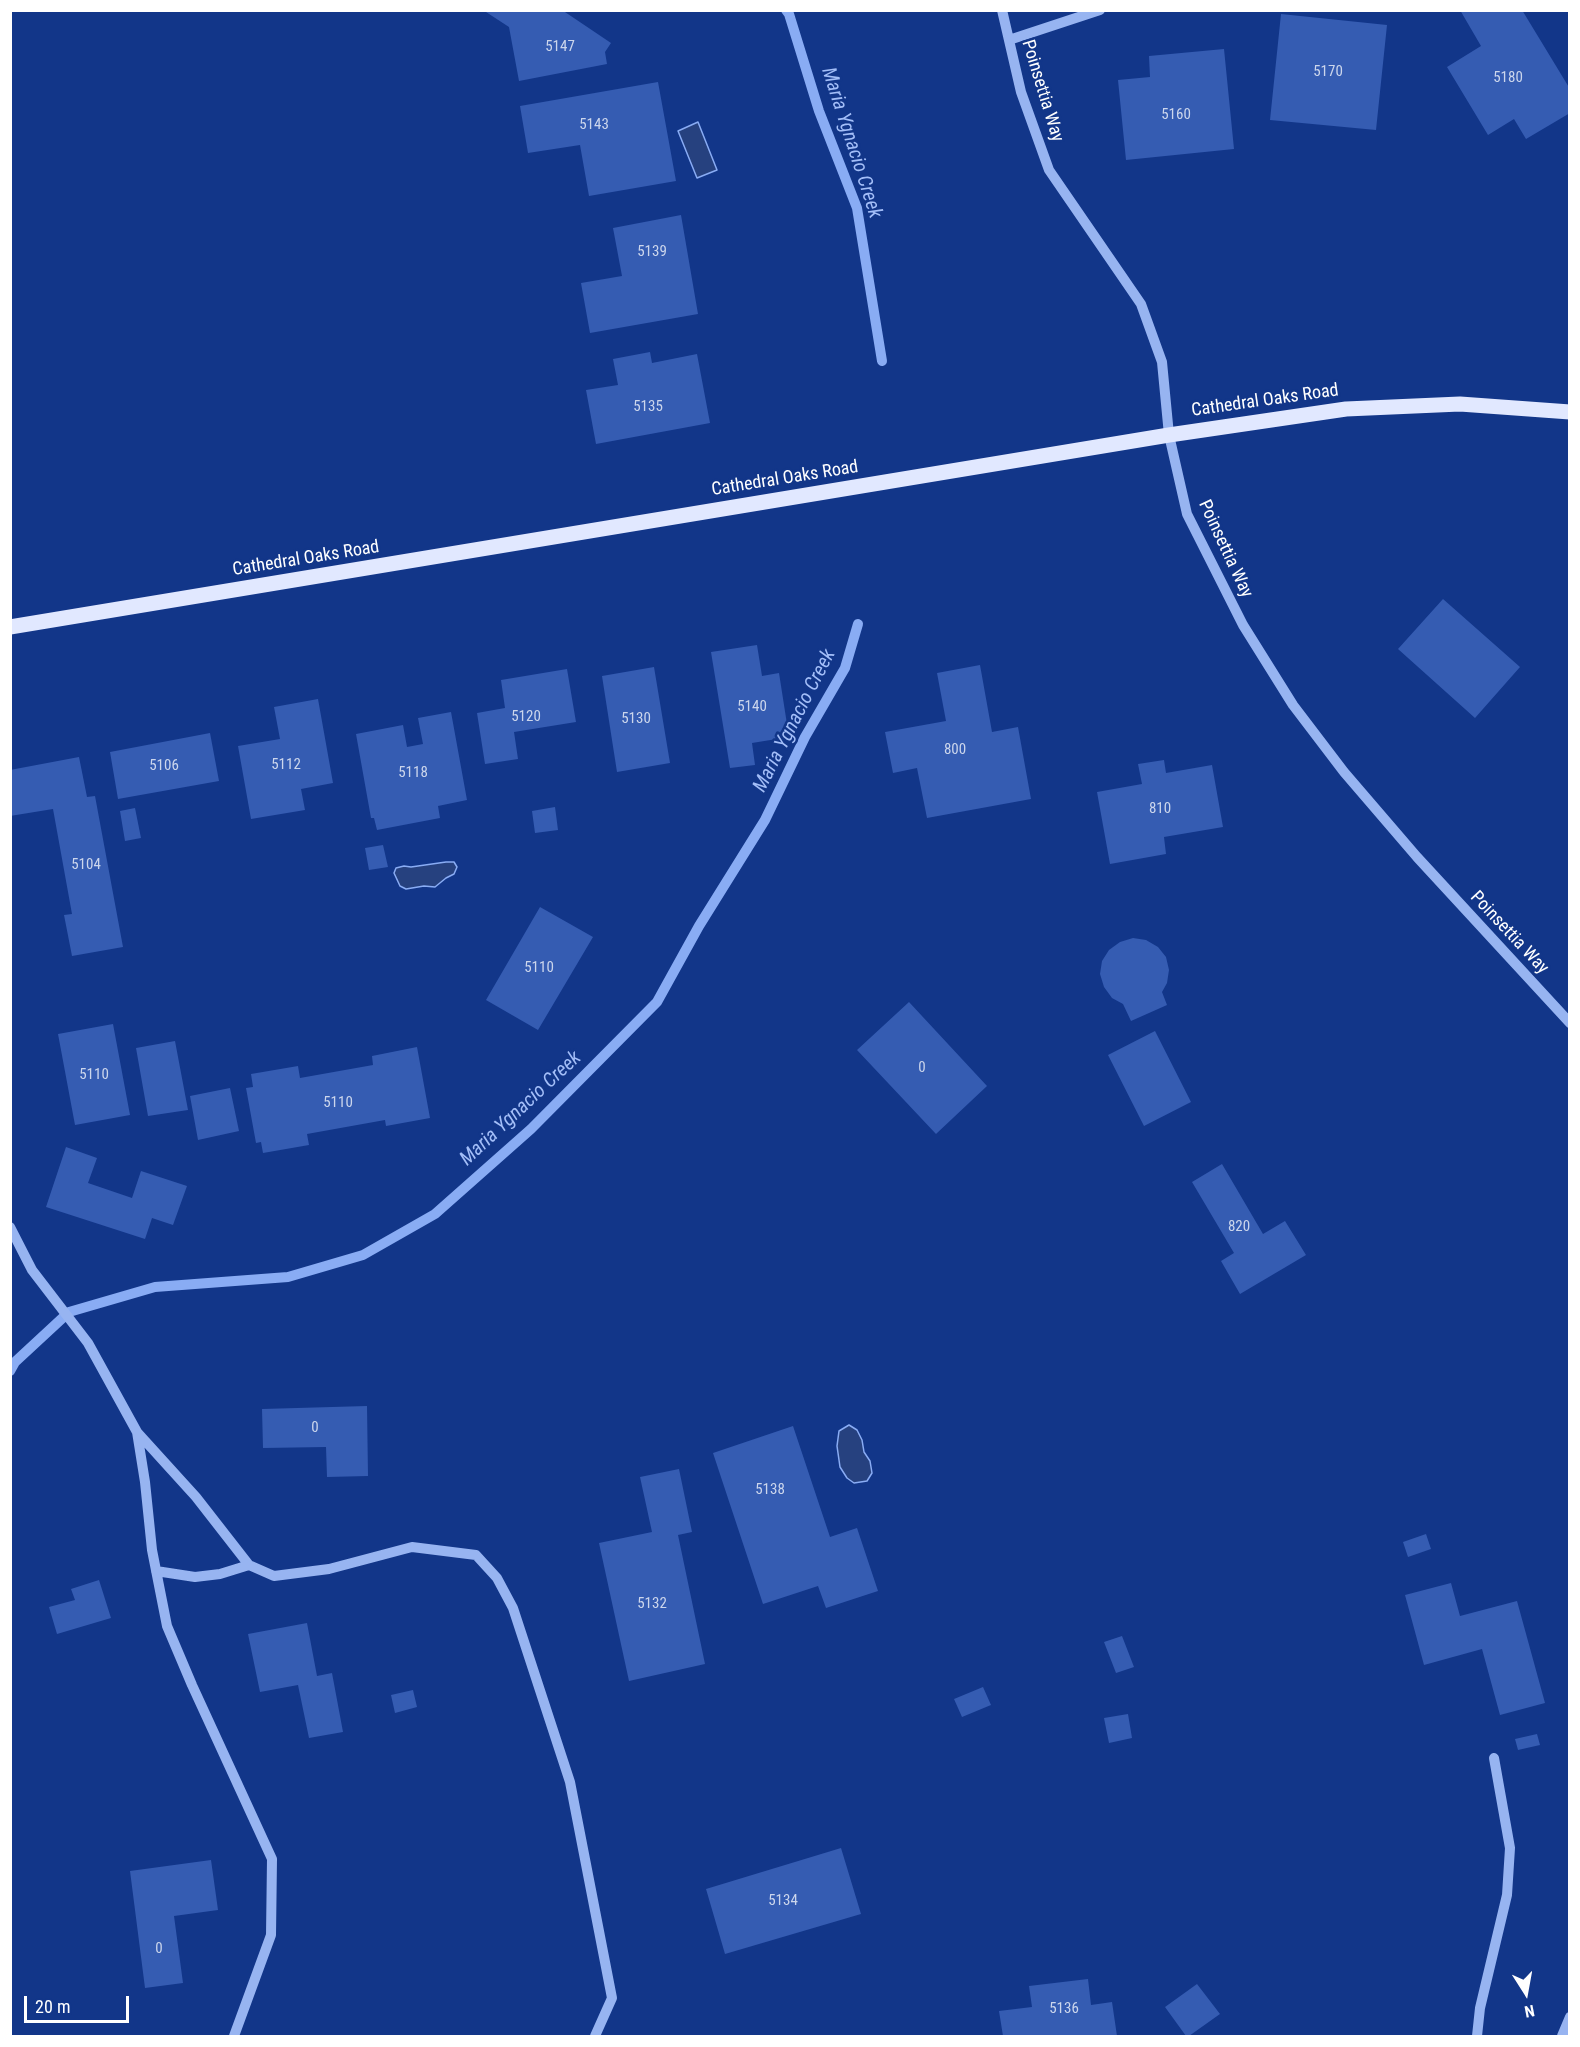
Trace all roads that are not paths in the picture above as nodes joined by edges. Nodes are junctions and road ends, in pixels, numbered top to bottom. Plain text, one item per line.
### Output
1 (1002, 10) edge
2 (1100, 10) edge
3 (1009, 40) junction
4 (1569, 412) edge
5 (1169, 435) junction
6 (10, 627) edge
7 (1569, 1023) edge
8 (10, 1227) edge
9 (137, 1432) junction
10 (249, 1565) junction
11 (156, 1570) junction
12 (1494, 1758) dead end
13 (1569, 2016) edge
14 (234, 2037) edge
15 (595, 2037) edge
16 (1477, 2037) edge
17 (1562, 2037) edge

1 - 3 street, Poinsettia Way
2 - 3 street
3 - 5 street, Poinsettia Way
4 - 5 main road, Cathedral Oaks Road
5 - 6 main road, Cathedral Oaks Road
5 - 7 street, Poinsettia Way
8 - 9 street
9 - 10 street
9 - 11 street
10 - 11 street
10 - 15 street
11 - 14 street
12 - 16 street
13 - 17 street

